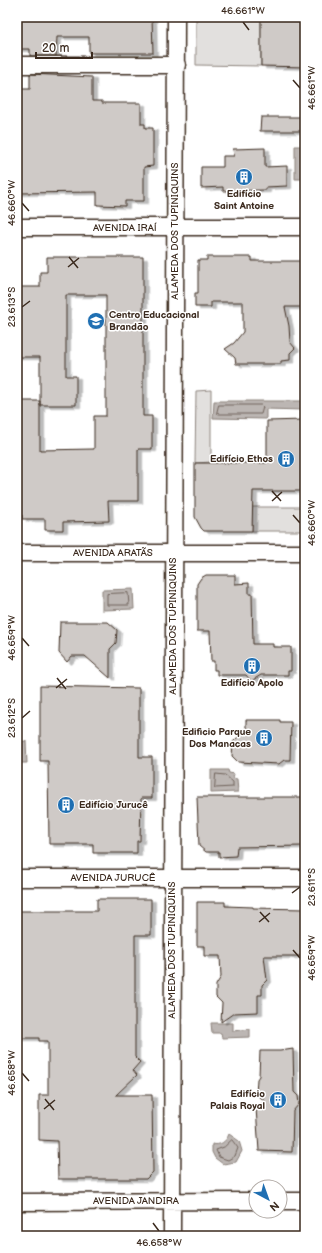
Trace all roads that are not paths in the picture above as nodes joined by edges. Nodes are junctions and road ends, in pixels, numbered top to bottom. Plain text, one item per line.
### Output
1 (176, 17) edge
2 (17, 65) edge
3 (177, 65) junction
4 (17, 227) edge
5 (305, 227) edge
6 (176, 228) junction
7 (17, 553) edge
8 (173, 553) junction
9 (305, 553) edge
10 (17, 878) edge
11 (172, 878) junction
12 (305, 878) edge
13 (172, 1201) junction
14 (248, 1201) edge
15 (288, 1201) edge
16 (305, 1201) edge
17 (17, 1202) edge
18 (172, 1236) edge

1 - 3 street, ALAMEDA DOS TUPINIQUINS
2 - 3 street
3 - 6 street, ALAMEDA DOS TUPINIQUINS
4 - 6 street, AVENIDA IRAÍ
5 - 6 street, AVENIDA IRAÍ
6 - 8 street, ALAMEDA DOS TUPINIQUINS
7 - 8 street, AVENIDA ARATÃS
8 - 9 street, AVENIDA ARATÃS
8 - 11 street, ALAMEDA DOS TUPINIQUINS
10 - 11 street, AVENIDA JURUCÊ
11 - 12 street, AVENIDA JURUCÊ
11 - 13 street, ALAMEDA DOS TUPINIQUINS
13 - 14 street, AVENIDA JANDIRA
13 - 17 street, AVENIDA JANDIRA
13 - 18 street, ALAMEDA DOS TUPINIQUINS
15 - 16 street

